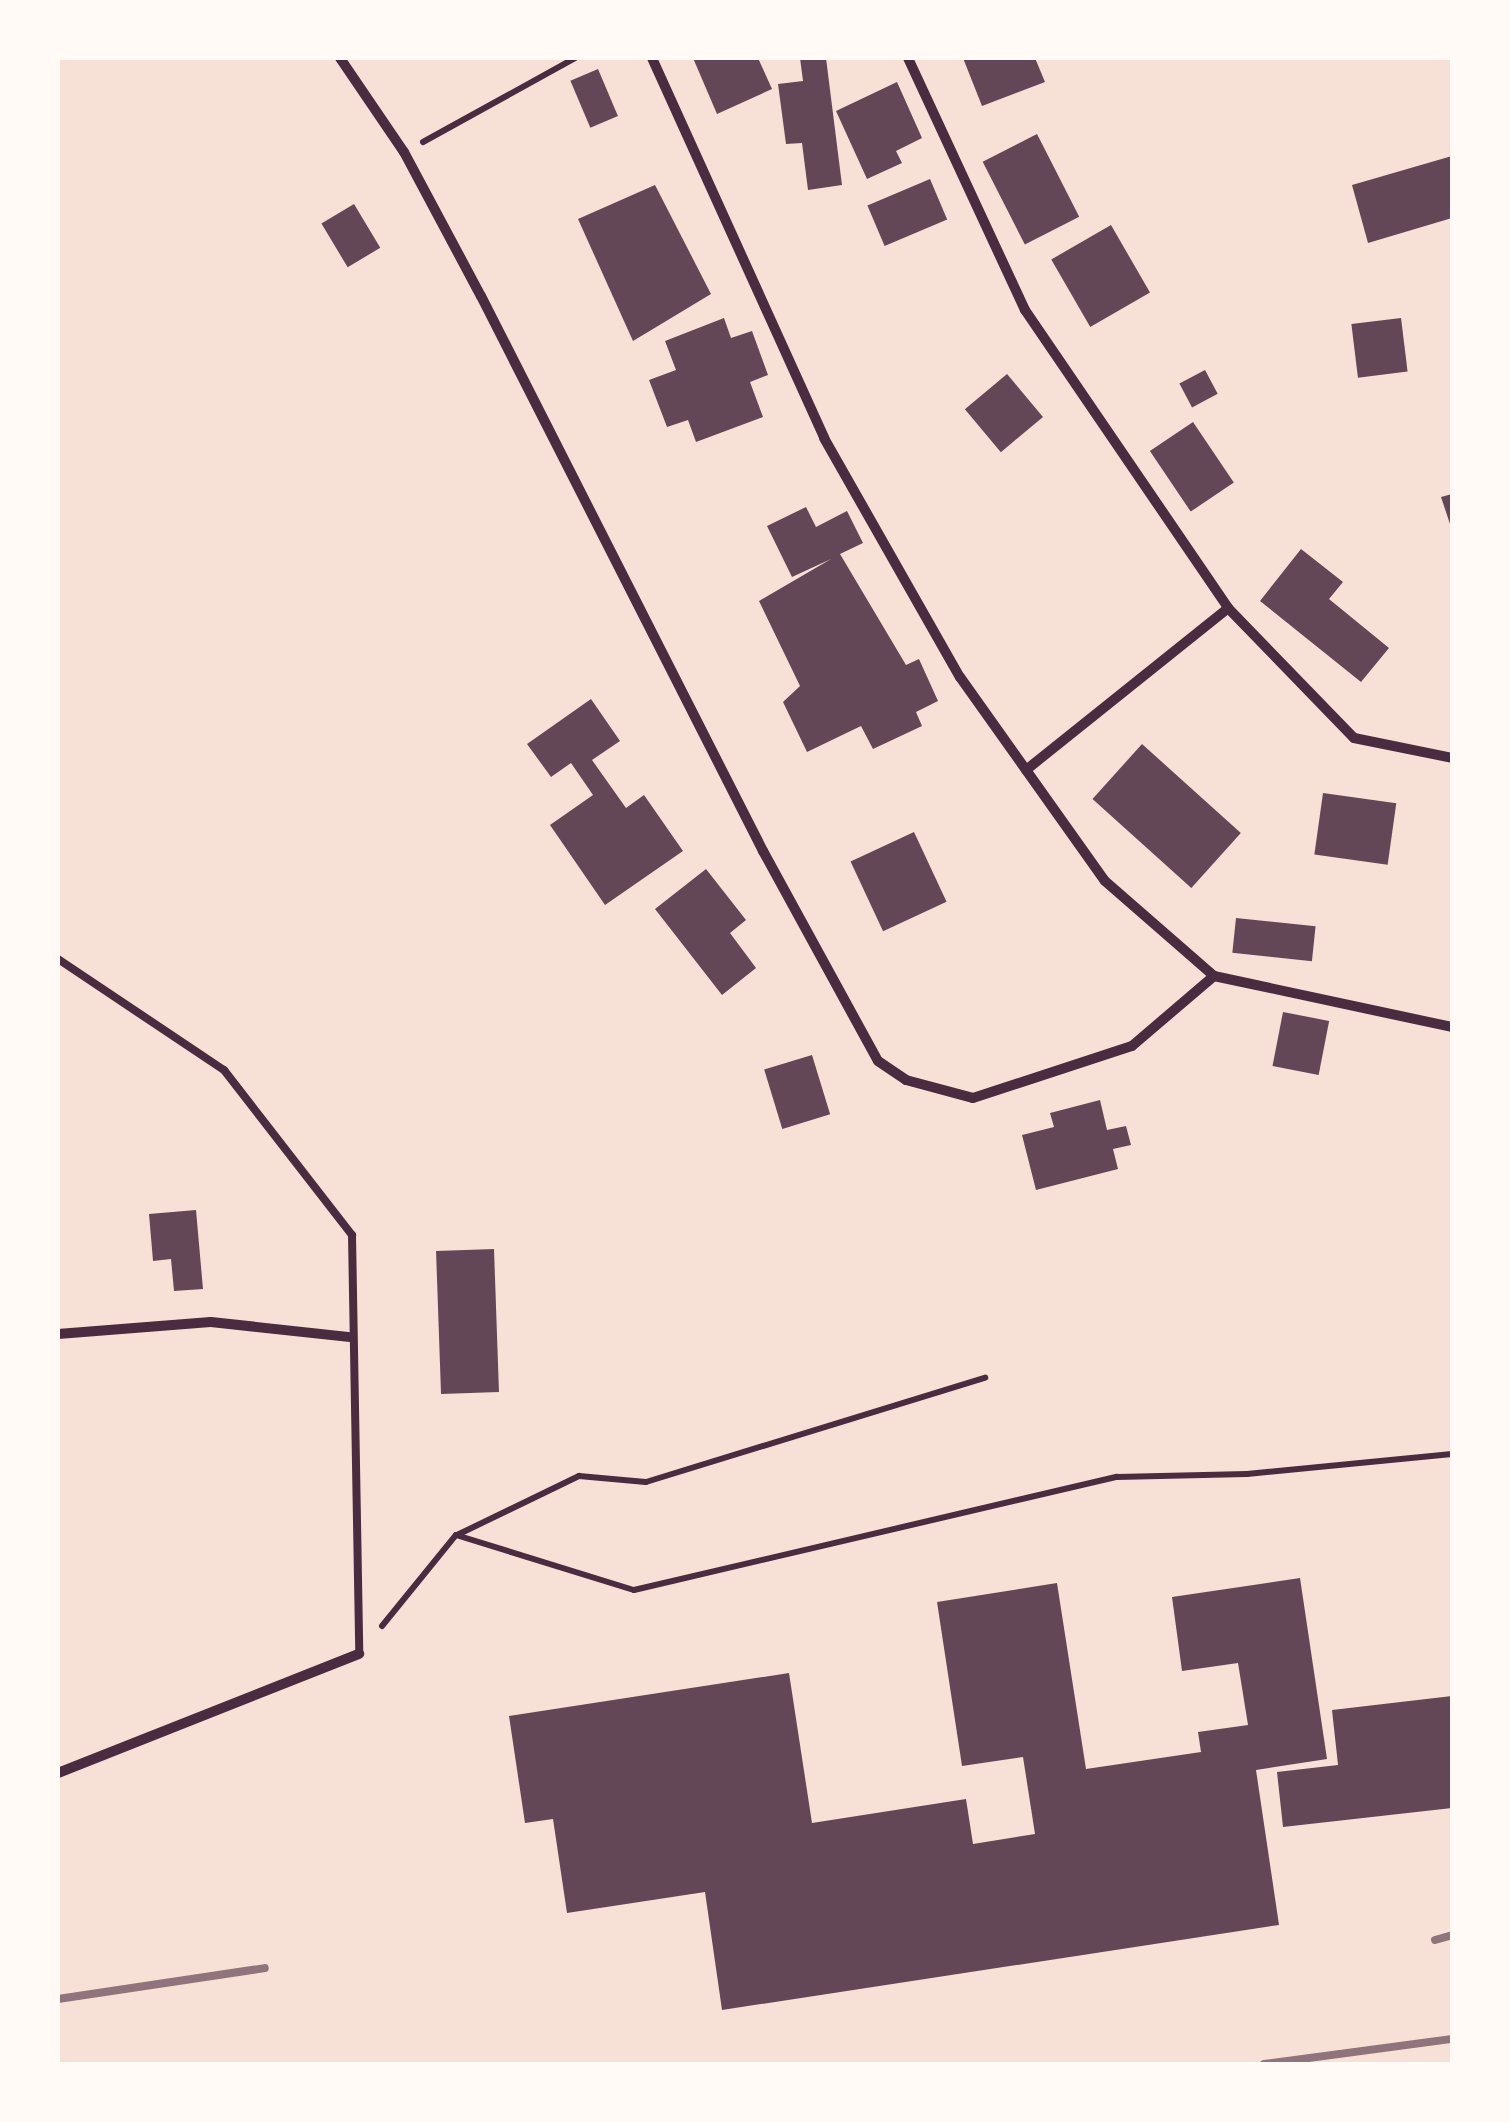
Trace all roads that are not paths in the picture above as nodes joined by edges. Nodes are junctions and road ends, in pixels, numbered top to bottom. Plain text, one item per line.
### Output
1 (340, 58) edge
2 (652, 58) edge
3 (908, 58) edge
4 (1228, 608) junction
5 (1452, 758) edge
6 (1026, 770) junction
7 (58, 959) edge
8 (1214, 976) junction
9 (1452, 1027) edge
10 (58, 1334) edge
11 (350, 1336) junction
12 (359, 1654) joint
13 (58, 1773) edge

1 - 8 street
2 - 6 street
3 - 4 street
4 - 5 street
4 - 6 street
6 - 8 street
7 - 11 lane
8 - 9 street
10 - 11 street
11 - 12 lane
12 - 13 street

